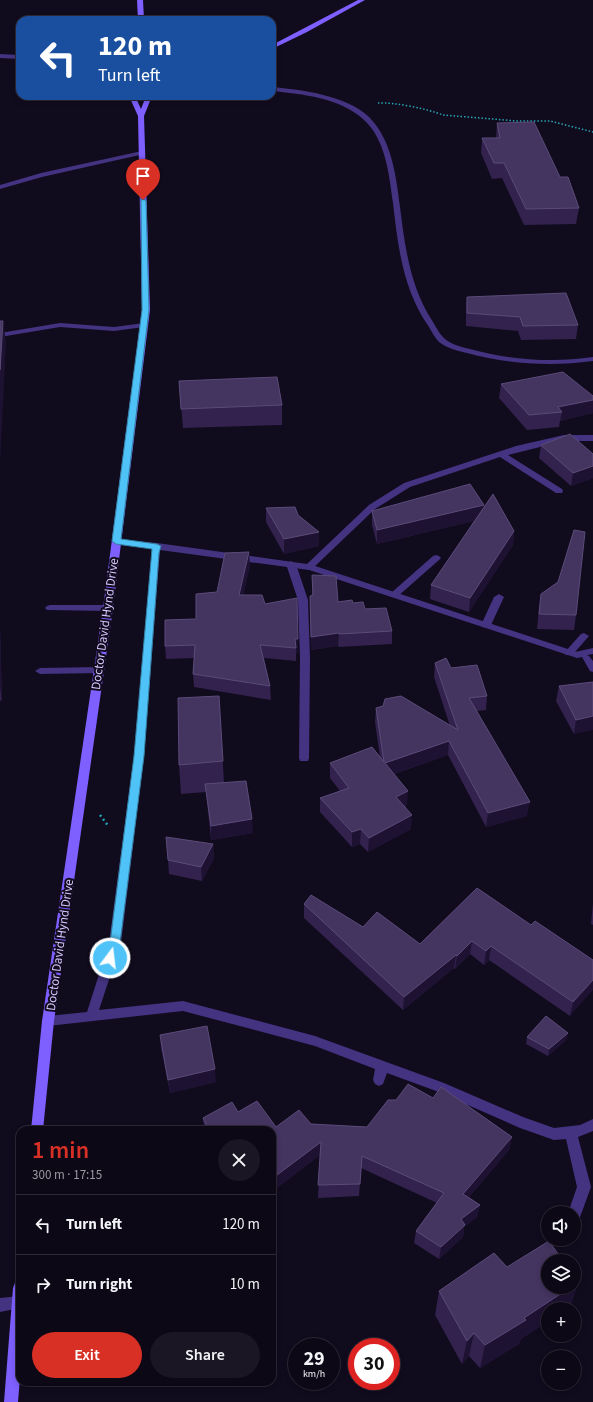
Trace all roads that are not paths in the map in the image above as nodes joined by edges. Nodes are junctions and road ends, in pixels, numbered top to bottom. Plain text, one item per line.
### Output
1 (140, 0) edge
2 (362, 0) edge
3 (141, 16) edge
4 (276, 45) edge
5 (0, 56) edge
6 (16, 57) edge
7 (276, 90) edge
8 (134, 100) edge
9 (147, 100) edge
10 (141, 116) junction
11 (142, 154) junction
12 (0, 187) edge
13 (144, 325) junction
14 (0, 335) edge
15 (593, 359) edge
16 (593, 438) edge
17 (501, 454) junction
18 (559, 491) dead end
19 (116, 541) junction
20 (157, 546) junction
21 (436, 558) dead end
22 (291, 564) junction
23 (309, 567) junction
24 (394, 595) junction
25 (499, 597) dead end
26 (50, 608) dead end
27 (108, 608) junction
28 (486, 625) junction
29 (584, 636) dead end
30 (581, 654) edge
31 (593, 669) edge
32 (99, 670) junction
33 (40, 671) dead end
34 (304, 758) dead end
35 (92, 1016) junction
36 (48, 1021) junction
37 (382, 1066) junction
38 (379, 1080) dead end
39 (593, 1125) edge
40 (37, 1126) edge
41 (571, 1133) junction
42 (578, 1206) edge
43 (16, 1297) edge
44 (0, 1305) edge
45 (16, 1335) edge
46 (11, 1402) edge

1 - 3 main road
2 - 4 main road
5 - 6 street
7 - 15 street
8 - 10 main road, Doctor David Hynd Drive
9 - 10 main road, Doctor David Hynd Drive
10 - 11 main road, Doctor David Hynd Drive
11 - 12 street
11 - 13 main road, Doctor David Hynd Drive
13 - 14 street
13 - 19 main road, Doctor David Hynd Drive
16 - 17 street
17 - 18 street
17 - 23 street
19 - 20 street
19 - 27 main road, Doctor David Hynd Drive
20 - 22 street
20 - 35 street
21 - 24 street
22 - 23 street
22 - 34 street
23 - 24 street
24 - 28 street
25 - 28 street
26 - 27 street
27 - 32 main road, Doctor David Hynd Drive
28 - 30 street
29 - 30 street
30 - 31 street
32 - 33 street
32 - 36 main road, Doctor David Hynd Drive
35 - 36 street
35 - 37 street
36 - 40 main road, Doctor David Hynd Drive
37 - 38 street
37 - 41 street
39 - 41 street
41 - 42 street
43 - 44 street
45 - 46 main road

